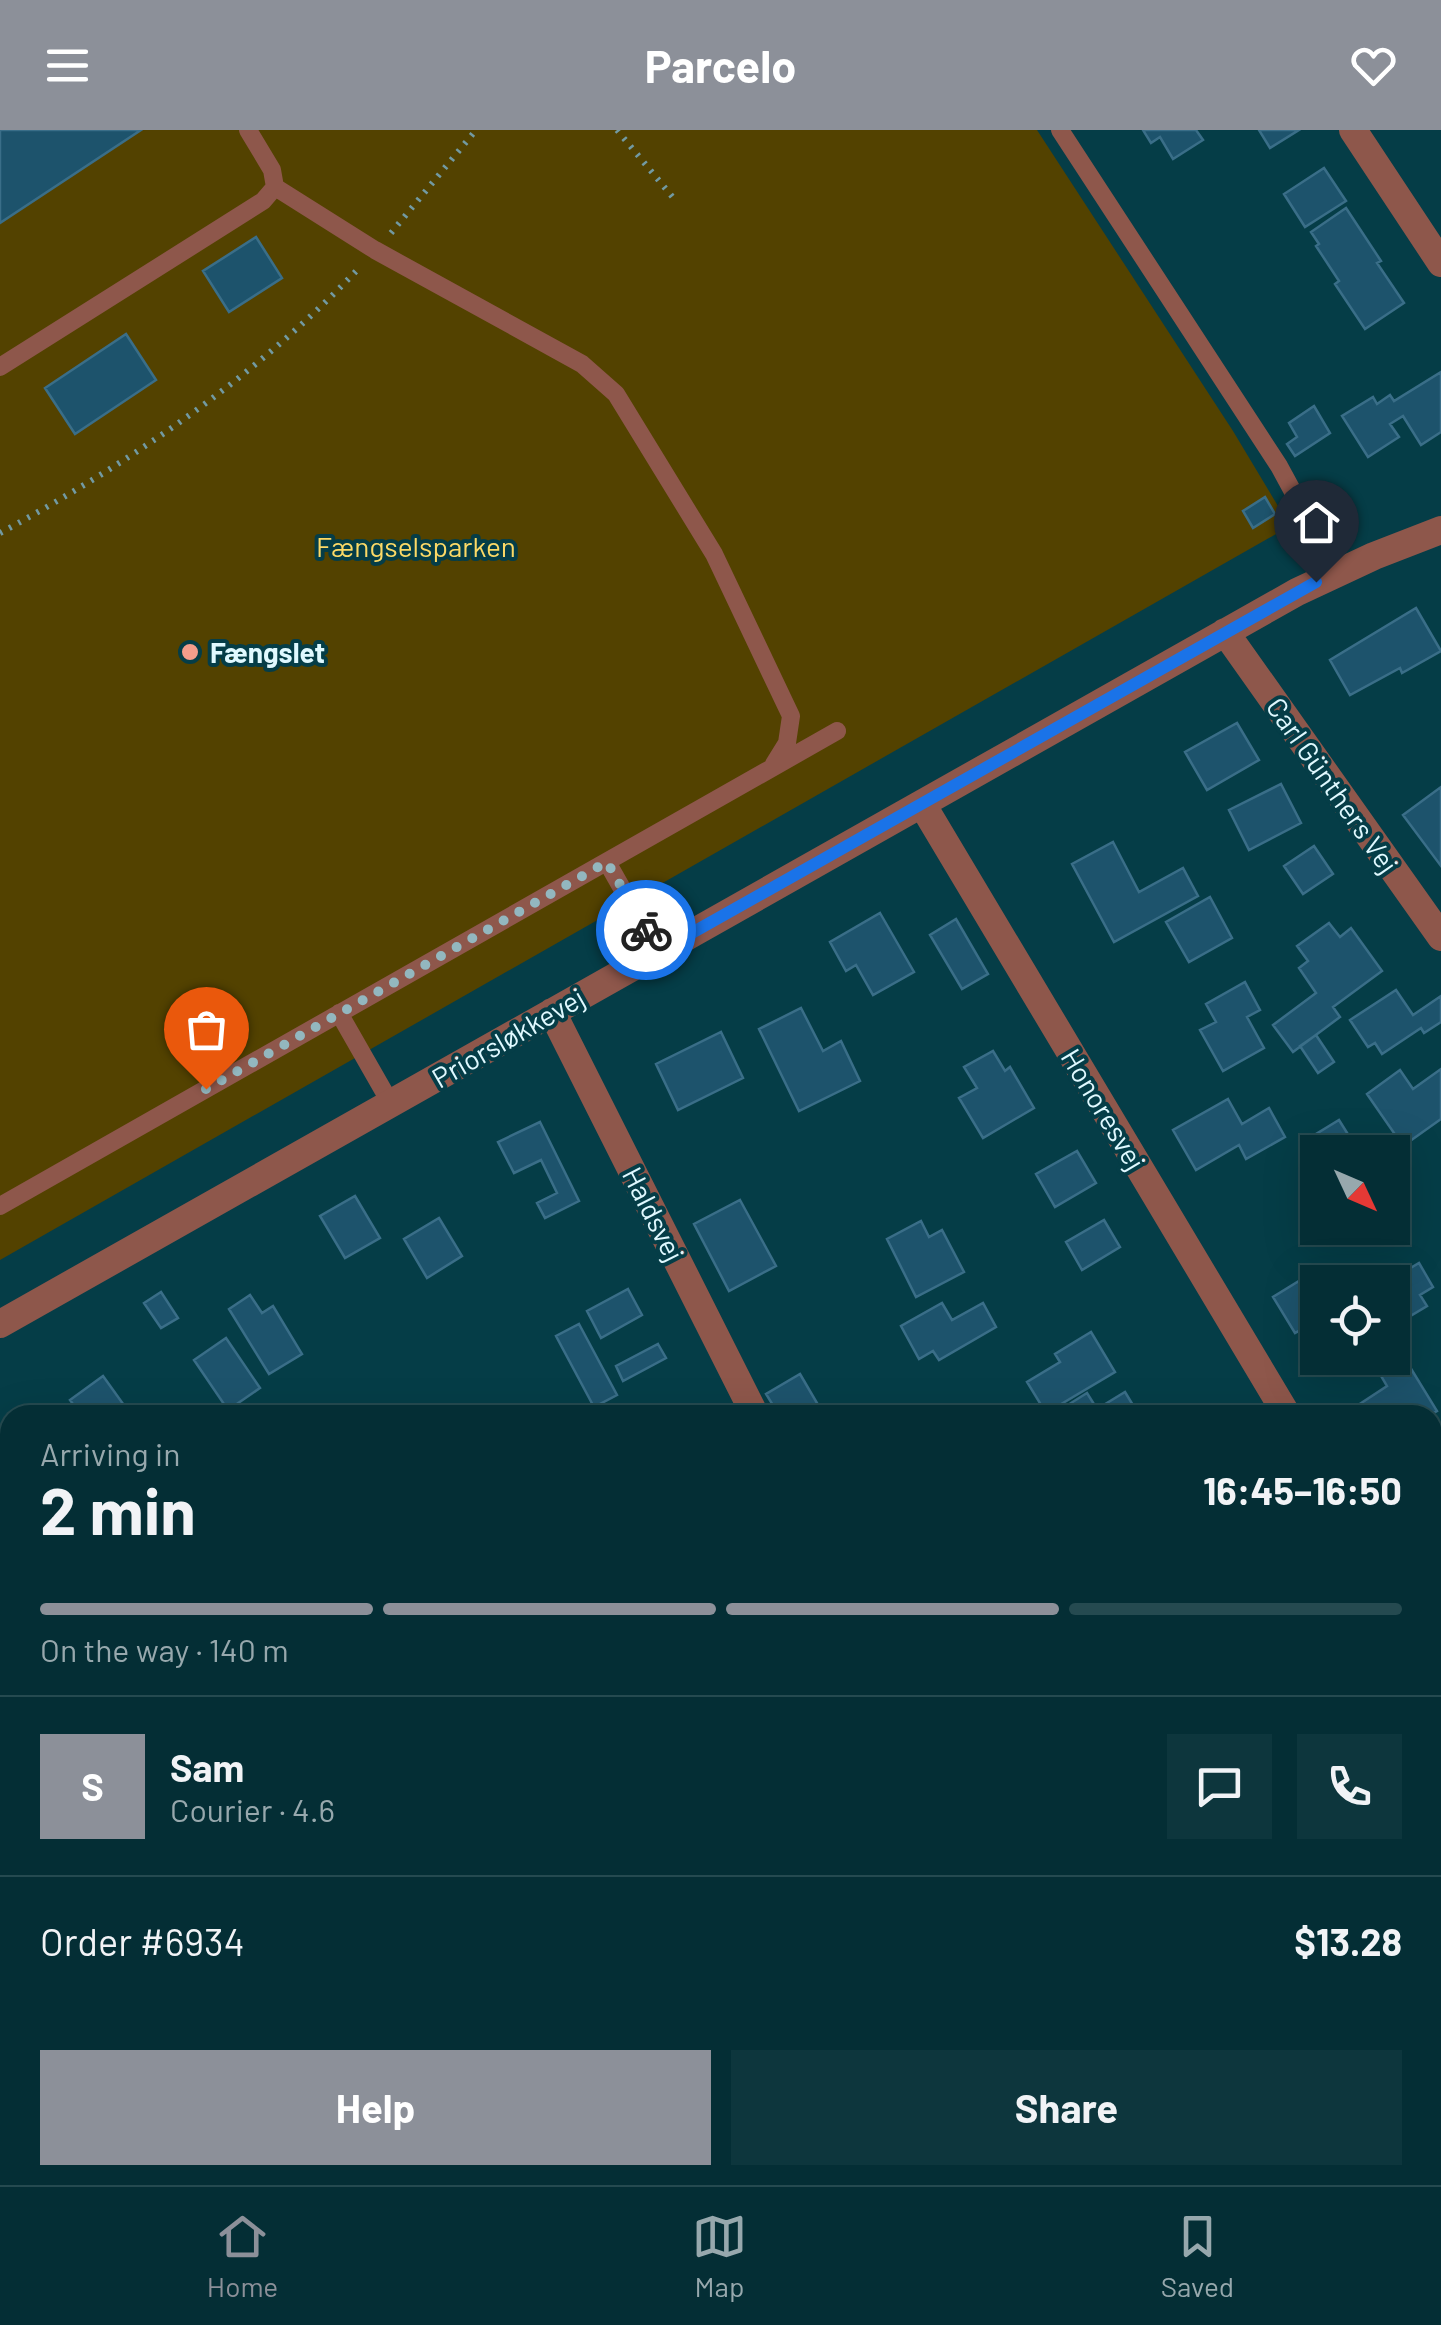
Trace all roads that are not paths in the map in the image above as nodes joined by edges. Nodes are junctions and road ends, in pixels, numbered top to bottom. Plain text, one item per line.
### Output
1 (248, 130) edge
2 (1060, 130) edge
3 (1353, 130) edge
4 (275, 188) junction
5 (1441, 263) edge
6 (0, 367) edge
7 (1441, 530) edge
8 (1336, 573) junction
9 (1224, 632) junction
10 (837, 731) dead end
11 (771, 768) junction
12 (922, 804) junction
13 (607, 862) junction
14 (1441, 938) edge
15 (658, 952) junction
16 (552, 1012) junction
17 (339, 1013) junction
18 (390, 1104) junction
19 (0, 1206) edge
20 (0, 1324) edge
21 (750, 1405) edge
22 (1282, 1405) edge

1 - 4 lane
2 - 8 lane
3 - 5 street
4 - 6 lane
4 - 11 lane
7 - 8 street, Priorsløkkevej
8 - 9 street, Priorsløkkevej
9 - 12 street, Priorsløkkevej
9 - 14 street, Carl Günthers Vej
10 - 11 lane
11 - 13 lane
12 - 15 street, Priorsløkkevej
12 - 22 street, Honoresvej
13 - 15 lane
13 - 17 lane
15 - 16 street, Priorsløkkevej
16 - 18 street, Priorsløkkevej
16 - 21 street, Haldsvej
17 - 18 lane
17 - 19 lane
18 - 20 street, Priorsløkkevej

